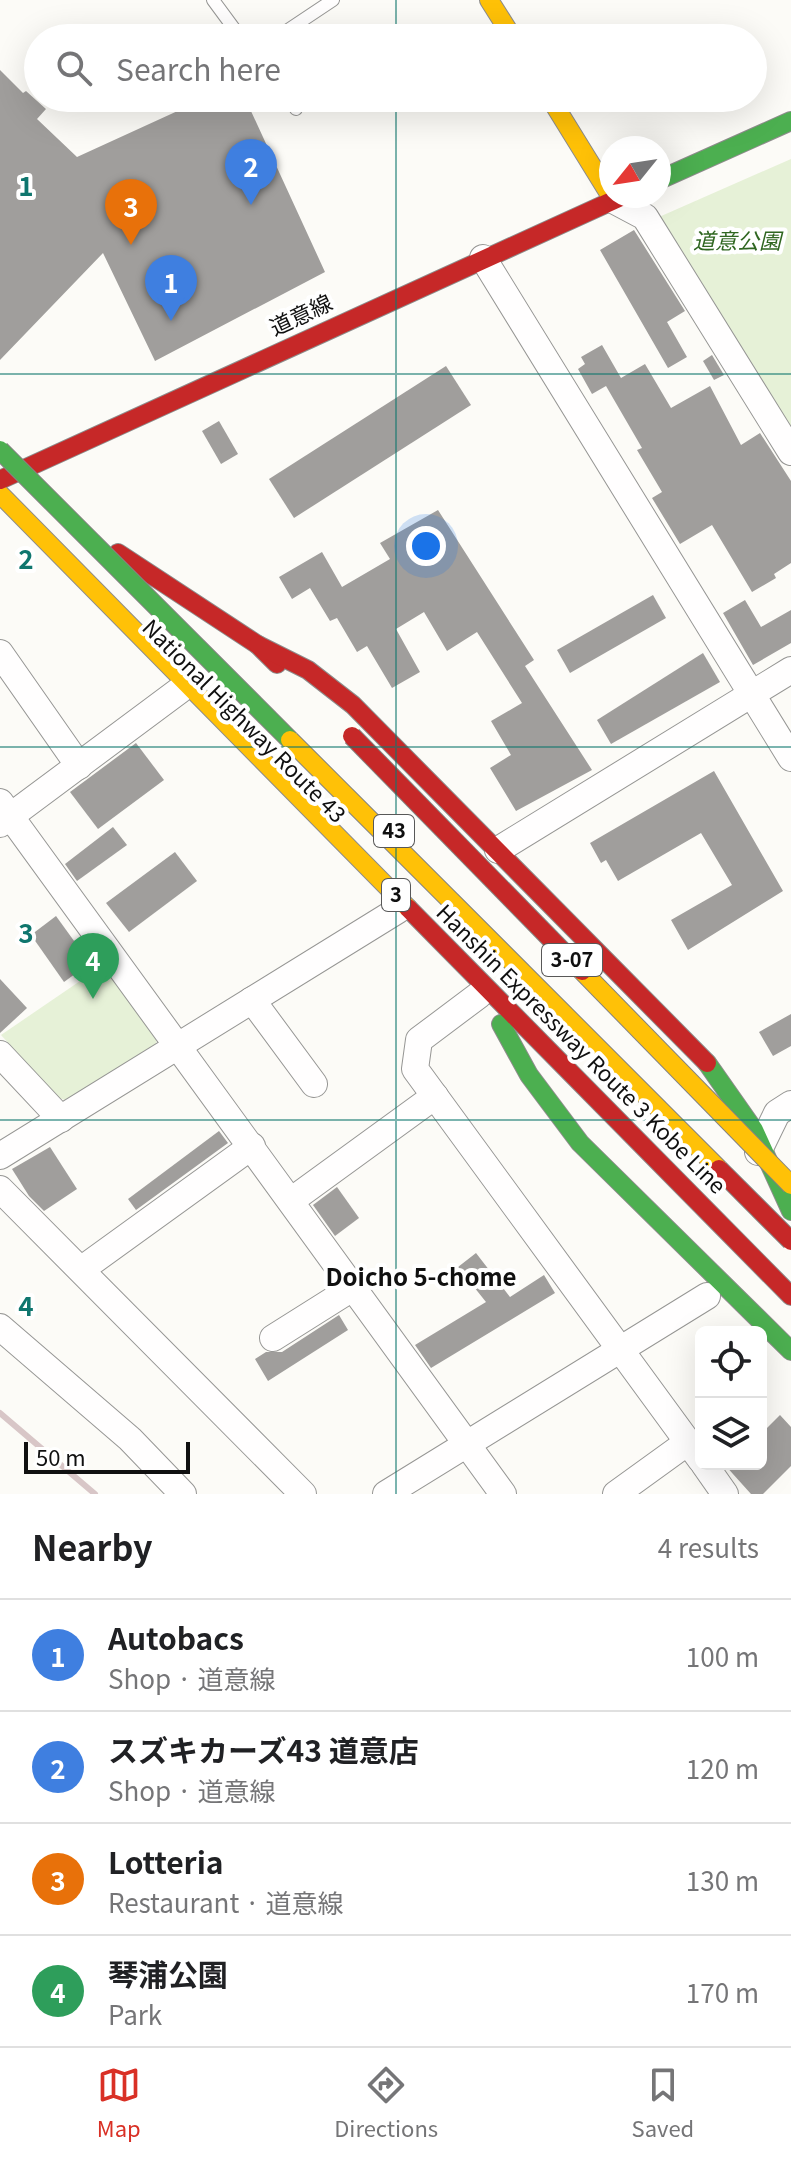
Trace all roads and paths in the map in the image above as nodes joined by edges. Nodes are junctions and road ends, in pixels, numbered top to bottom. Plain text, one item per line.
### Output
1 (213, 0) edge
2 (333, 0) edge
3 (489, 0) edge
4 (231, 24) edge
5 (297, 24) edge
6 (504, 24) edge
7 (560, 112) edge
8 (791, 121) edge
9 (599, 170) edge
10 (671, 175) edge
11 (599, 206) edge
12 (632, 208) edge
13 (483, 258) junction
14 (0, 434) edge
15 (0, 450) edge
16 (791, 452) edge
17 (31, 465) junction
18 (0, 480) edge
19 (0, 494) edge
20 (0, 510) edge
21 (116, 552) junction
22 (258, 645) junction
23 (0, 653) edge
24 (791, 670) edge
25 (180, 690) junction
26 (751, 695) junction
27 (310, 696) dead end
28 (346, 731) dead end
29 (791, 758) edge
30 (79, 766) junction
31 (4, 814) edge
32 (498, 850) junction
33 (398, 910) junction
34 (252, 1000) junction
35 (485, 1002) junction
36 (180, 1045) junction
37 (0, 1054) edge
38 (529, 1075) junction
39 (314, 1084) dead end
40 (435, 1096) junction
41 (791, 1104) edge
42 (61, 1119) junction
43 (762, 1143) junction
44 (252, 1146) junction
45 (0, 1156) edge
46 (745, 1179) junction
47 (595, 1184) dead end
48 (791, 1185) edge
49 (0, 1189) edge
50 (292, 1200) junction
51 (791, 1211) edge
52 (791, 1226) edge
53 (791, 1241) edge
54 (82, 1269) junction
55 (354, 1287) junction
56 (791, 1296) edge
57 (709, 1298) dead end
58 (791, 1307) edge
59 (0, 1327) edge
60 (273, 1338) dead end
61 (621, 1350) junction
62 (791, 1351) edge
63 (467, 1444) junction
64 (695, 1451) edge
65 (695, 1456) edge
66 (708, 1470) edge
67 (183, 1494) edge
68 (303, 1494) edge
69 (386, 1494) edge
70 (503, 1494) edge
71 (616, 1494) edge
72 (725, 1494) edge

1 - 4 lane
2 - 5 lane
3 - 6 main road
7 - 9 main road
8 - 10 main road
11 - 13 main road, 道意線
12 - 16 street
13 - 17 main road, 道意線
13 - 26 street
14 - 17 main road, National Highway Route 43 / 43
15 - 53 main road, Hanshin Expressway Route 3 Kobe Line / 3, bridge
17 - 18 main road, 道意線
17 - 21 main road, National Highway Route 43 / 43
19 - 56 main road, Hanshin Expressway Route 3 Kobe Line / 3
20 - 25 main road, National Highway Route 43 / 43
21 - 22 main road
21 - 46 main road, National Highway Route 43 / 43
22 - 27 main road
22 - 32 main road
23 - 30 street
24 - 26 street
25 - 30 street
25 - 33 main road, National Highway Route 43 / 43
26 - 29 street
26 - 32 street
28 - 48 main road, 3-07, bridge
30 - 31 street
31 - 36 street
32 - 43 main road
33 - 34 street
33 - 35 main road, National Highway Route 43 / 43
34 - 36 street
34 - 39 street
35 - 38 main road
35 - 40 street
35 - 58 main road, National Highway Route 43 / 43
36 - 42 street
36 - 44 street
37 - 42 street
38 - 47 main road
38 - 62 main road
40 - 50 street
40 - 61 street
41 - 43 street
42 - 45 street
43 - 46 street
43 - 51 main road
44 - 50 street
44 - 54 street
46 - 52 main road, National Highway Route 43 / 43
49 - 54 street
50 - 55 street
54 - 68 street
55 - 60 street
55 - 63 street
57 - 61 street
59 - 67 street
61 - 63 street
61 - 64 street
63 - 69 street
63 - 70 street
65 - 71 street
66 - 72 street

